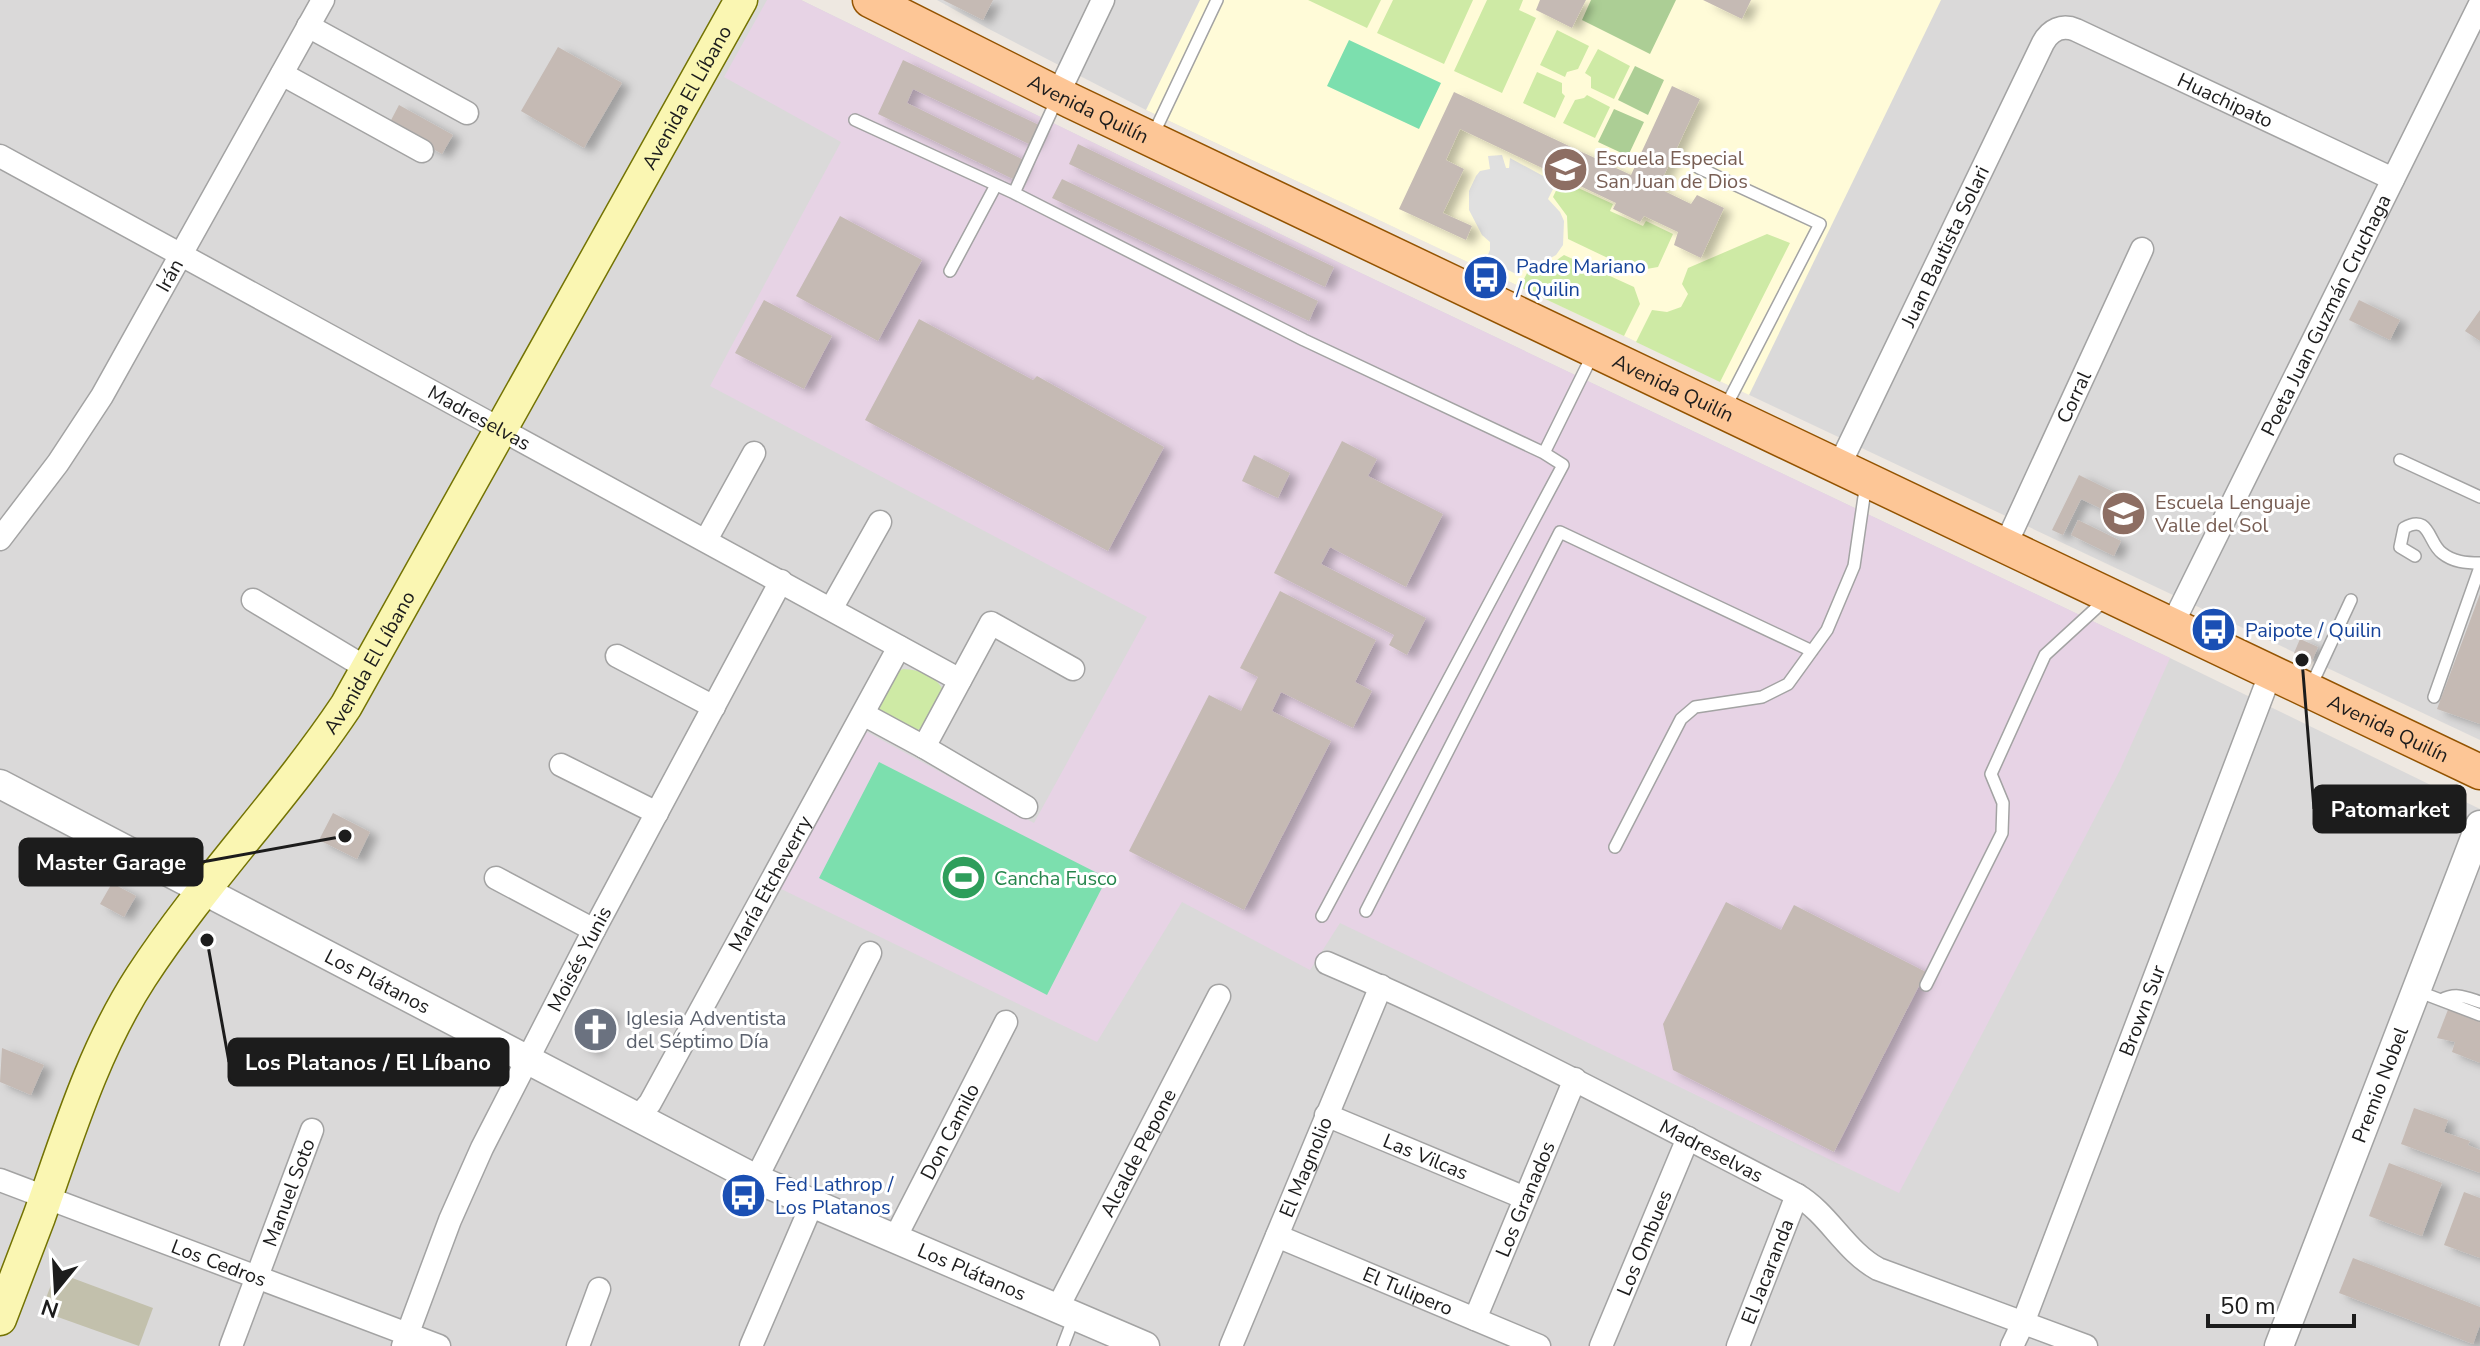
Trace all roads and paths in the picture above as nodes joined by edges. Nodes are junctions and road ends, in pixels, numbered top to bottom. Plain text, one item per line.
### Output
1 (323, 0) edge
2 (741, 0) edge
3 (870, 0) edge
4 (1103, 0) edge
5 (1217, 0) edge
6 (2480, 4) edge
7 (308, 26) junction
8 (2056, 29) joint
9 (282, 74) junction
10 (1058, 94) junction
11 (467, 113) dead end
12 (855, 120) dead end
13 (1151, 138) junction
14 (422, 151) dead end
15 (0, 156) edge
16 (1699, 168) dead end
17 (2393, 179) junction
18 (996, 185) junction
19 (1014, 193) junction
20 (2142, 249) dead end
21 (181, 254) junction
22 (950, 271) dead end
23 (1595, 350) junction
24 (1723, 411) junction
25 (501, 428) junction
26 (754, 453) dead end
27 (1544, 453) junction
28 (2400, 460) dead end
29 (1852, 473) junction
30 (2480, 497) edge
31 (880, 522) dead end
32 (0, 539) edge
33 (706, 540) junction
34 (2005, 546) junction
35 (2415, 556) dead end
36 (2480, 565) edge
37 (781, 581) junction
38 (2110, 595) junction
39 (253, 600) dead end
40 (2351, 600) dead end
41 (831, 609) junction
42 (2172, 625) junction
43 (899, 647) junction
44 (1812, 651) junction
45 (617, 656) dead end
46 (368, 669) junction
47 (1073, 669) dead end
48 (2271, 672) junction
49 (960, 680) junction
50 (2309, 690) junction
51 (2434, 697) dead end
52 (714, 707) junction
53 (863, 714) junction
54 (924, 747) junction
55 (561, 765) dead end
56 (2480, 772) edge
57 (0, 784) edge
58 (1026, 807) dead end
59 (657, 813) junction
60 (2480, 825) edge
61 (1615, 847) dead end
62 (496, 878) dead end
63 (205, 890) junction
64 (1366, 911) dead end
65 (1322, 916) dead end
66 (594, 930) junction
67 (870, 953) dead end
68 (1327, 963) dead end
69 (1926, 985) dead end
70 (1381, 986) junction
71 (1219, 996) dead end
72 (2429, 996) junction
73 (2480, 1002) edge
74 (2480, 1015) edge
75 (1006, 1022) dead end
76 (528, 1058) junction
77 (1575, 1079) junction
78 (1326, 1115) junction
79 (637, 1118) junction
80 (312, 1130) dead end
81 (1688, 1138) junction
82 (756, 1179) junction
83 (0, 1180) edge
84 (1797, 1195) junction
85 (45, 1198) junction
86 (1525, 1198) junction
87 (812, 1204) junction
88 (1277, 1236) junction
89 (894, 1240) junction
90 (257, 1277) junction
91 (599, 1289) dead end
92 (1066, 1313) junction
93 (0, 1319) edge
94 (1475, 1319) junction
95 (2023, 1323) junction
96 (405, 1340) edge
97 (231, 1346) edge
98 (439, 1346) edge
99 (578, 1346) edge
100 (751, 1346) edge
101 (1063, 1346) edge
102 (1145, 1346) edge
103 (1231, 1346) edge
104 (1539, 1346) edge
105 (1601, 1346) edge
106 (1738, 1346) edge
107 (2012, 1346) edge
108 (2086, 1346) edge
109 (2279, 1346) edge

1 - 7 street, Irán
2 - 25 main road, Avenida El Líbano
3 - 10 main road, Avenida Quilín
4 - 10 street
5 - 13 lane
6 - 17 street, Poeta Juan Guzmán Cruchaga
7 - 9 street, Irán
7 - 11 street
8 - 17 street, Huachipato
8 - 29 street, Juan Bautista Solari
9 - 14 street
9 - 21 street, Irán
10 - 13 main road, Avenida Quilín
10 - 19 lane
12 - 18 lane
13 - 23 main road, Avenida Quilín
15 - 21 street, Madreselvas
16 - 24 lane
17 - 42 street, Poeta Juan Guzmán Cruchaga
18 - 19 lane
18 - 22 lane
19 - 27 lane
20 - 34 street, Corral
21 - 25 street, Madreselvas
21 - 32 street, Irán
23 - 24 main road, Avenida Quilín
23 - 27 lane
24 - 29 main road, Avenida Quilín
25 - 33 street, Madreselvas
25 - 46 main road, Avenida El Líbano
26 - 33 street
27 - 65 lane
28 - 30 lane
29 - 34 main road, Avenida Quilín
29 - 44 lane
31 - 41 street
33 - 37 street, Madreselvas
34 - 38 main road, Avenida Quilín
35 - 36 lane
36 - 51 lane
37 - 41 street, Madreselvas
37 - 52 street, Moisés Yunis
38 - 42 main road, Avenida Quilín
38 - 69 lane
39 - 46 street
40 - 50 lane
41 - 43 street, Madreselvas
42 - 48 main road, Avenida Quilín
43 - 49 street, Madreselvas
43 - 53 street, María Etcheverry
44 - 61 lane
44 - 64 lane
45 - 52 street
46 - 63 main road, Avenida El Líbano
47 - 49 street
48 - 50 main road, Avenida Quilín
48 - 95 street, Brown Sur
49 - 54 street
50 - 56 main road, Avenida Quilín
52 - 59 street, Moisés Yunis
53 - 54 street
53 - 79 street, María Etcheverry
54 - 58 street
55 - 59 street
57 - 63 street, Los Plátanos
59 - 66 street, Moisés Yunis
60 - 72 street, Premio Nobel
62 - 66 street
63 - 76 street, Los Plátanos
63 - 85 main road, Avenida El Líbano
66 - 76 street, Moisés Yunis
67 - 82 street
68 - 70 street, Madreselvas
70 - 77 street, Madreselvas
70 - 78 street, El Magnolio
71 - 92 street, Alcalde Pepone
72 - 73 lane
72 - 74 lane
72 - 109 street, Premio Nobel
75 - 89 street, Don Camilo
76 - 79 street, Los Plátanos
76 - 96 street, Moisés Yunis
77 - 81 street, Madreselvas
77 - 86 street, Los Granados
78 - 86 street, Las Vilcas
78 - 88 street, El Magnolio
79 - 82 street, Los Plátanos
80 - 90 street, Manuel Soto
81 - 84 street, Madreselvas
81 - 105 street, Los Ombues
82 - 87 street, Los Plátanos
83 - 85 street, Los Cedros
84 - 95 street, Madreselvas
84 - 106 street, El Jacaranda
85 - 90 street, Los Cedros
85 - 93 main road, Avenida El Líbano
86 - 94 street, Los Granados
87 - 89 street, Los Plátanos
87 - 100 street
88 - 94 street, El Tulipero
88 - 103 street, El Magnolio
89 - 92 street, Los Plátanos
90 - 96 street, Los Cedros
90 - 97 street, Manuel Soto
91 - 99 street
92 - 101 lane
92 - 102 street, Los Plátanos
94 - 104 street, El Tulipero
95 - 107 street, Brown Sur
95 - 108 street, Madreselvas
96 - 98 street, Los Cedros

